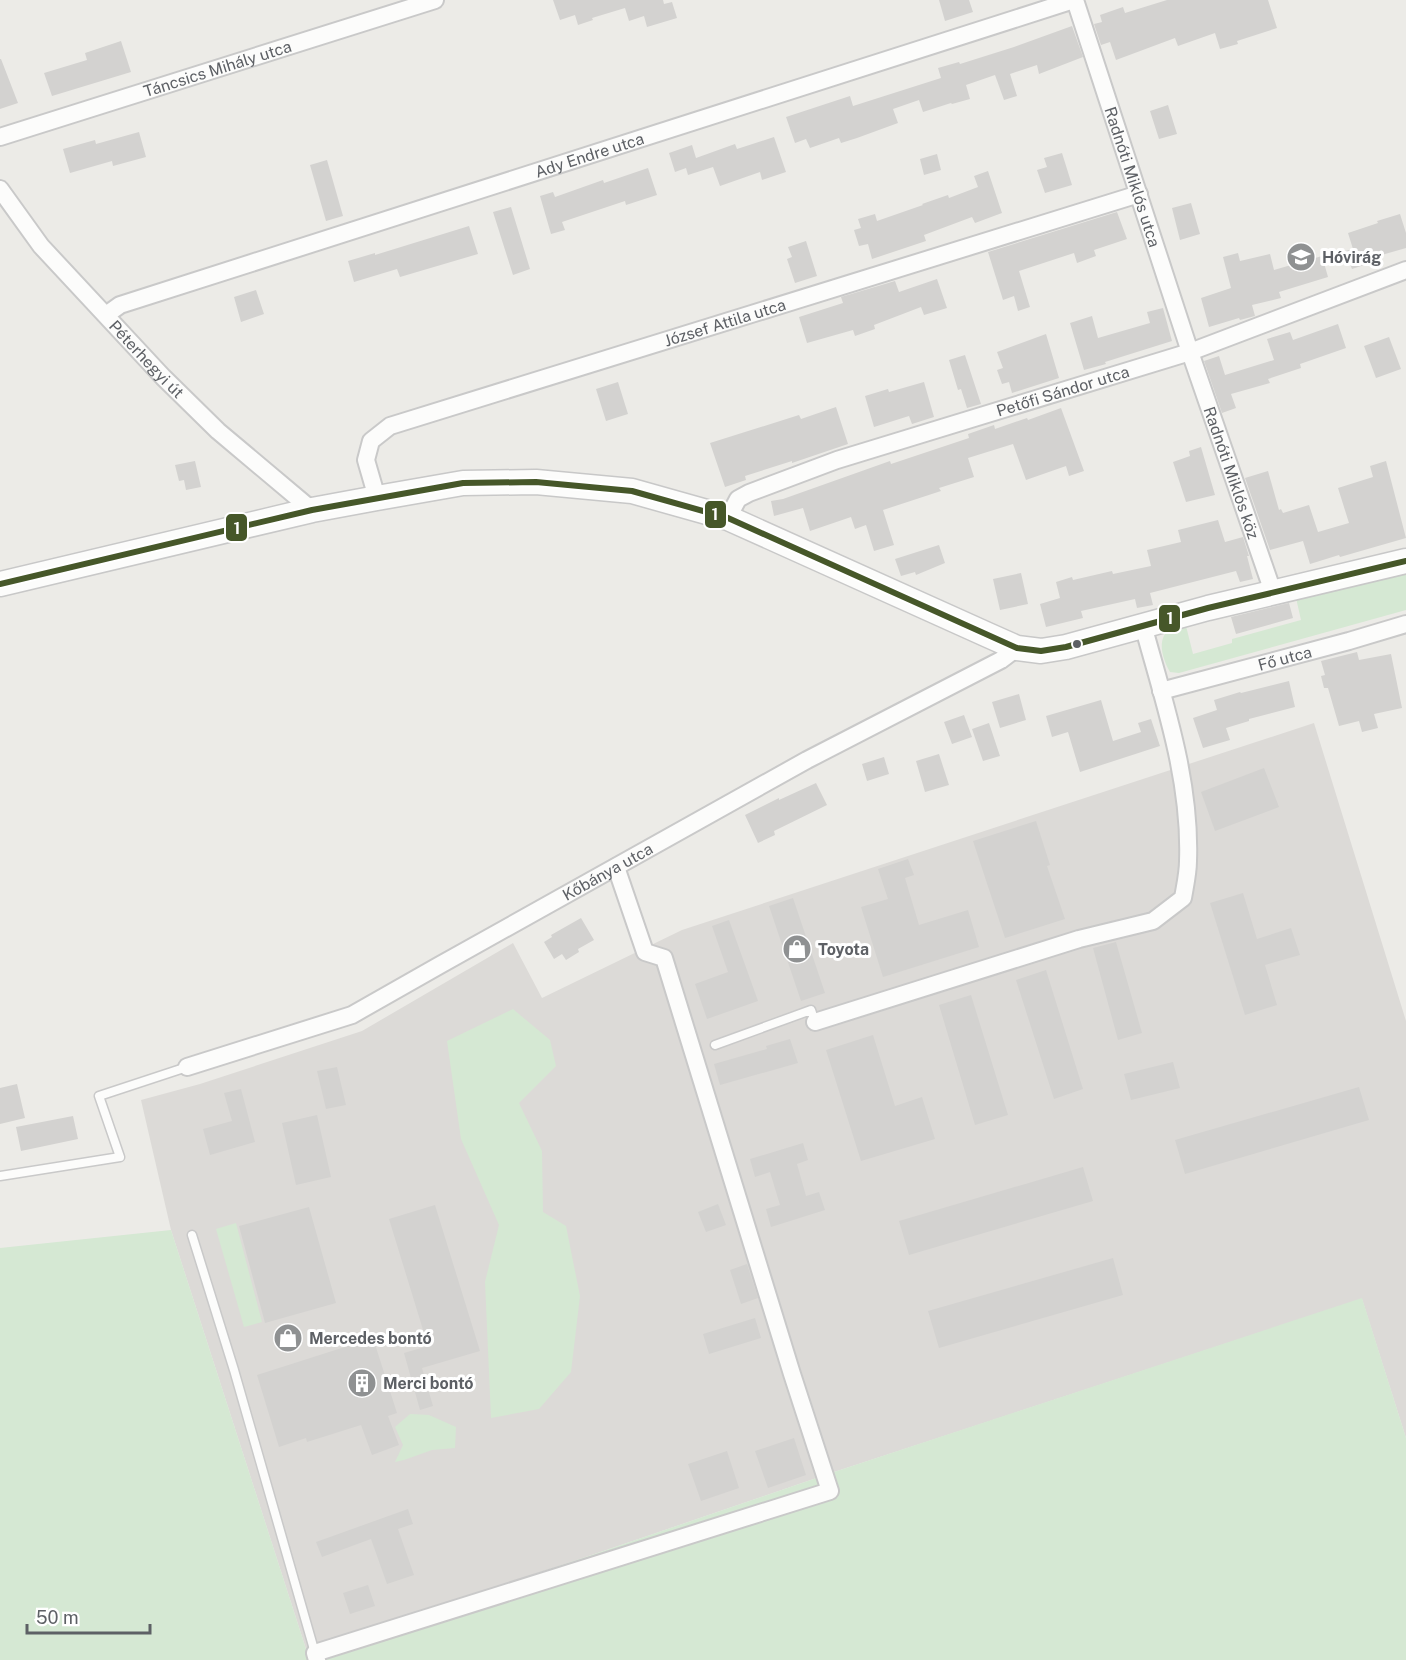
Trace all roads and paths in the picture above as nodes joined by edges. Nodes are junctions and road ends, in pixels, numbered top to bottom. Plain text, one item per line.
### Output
1 (435, 0) edge
2 (1075, 0) edge
3 (0, 137) edge
4 (0, 189) edge
5 (1139, 194) junction
6 (1406, 270) edge
7 (106, 315) junction
8 (1190, 352) junction
9 (377, 498) junction
10 (312, 510) junction
11 (728, 518) junction
12 (1406, 561) edge
13 (0, 584) edge
14 (1273, 592) junction
15 (1406, 624) edge
16 (1143, 625) junction
17 (1017, 648) junction
18 (1161, 692) junction
19 (616, 867) junction
20 (815, 1022) joint
21 (715, 1045) dead end
22 (187, 1067) joint
23 (0, 1176) edge
24 (192, 1235) dead end
25 (316, 1657) edge

1 - 3 street, Táncsics Mihály utca
2 - 5 street, Radnóti Miklós utca
2 - 7 street, Ady Endre utca
4 - 7 street, Péterhegyi út
5 - 8 street, Radnóti Miklós utca
5 - 9 street, József Attila utca
6 - 8 street, Petőfi Sándor utca
7 - 10 street, Péterhegyi út
8 - 11 street, Petőfi Sándor utca
8 - 14 street, Radnóti Miklós köz
9 - 10 street
9 - 11 street
10 - 13 street
11 - 17 street
12 - 14 street
14 - 16 street
15 - 18 street, Fő utca
16 - 17 street
16 - 18 street
17 - 19 street, Kőbánya utca
18 - 20 street
19 - 22 street, Kőbánya utca
19 - 25 street
20 - 21 lane
22 - 23 lane
24 - 25 lane

